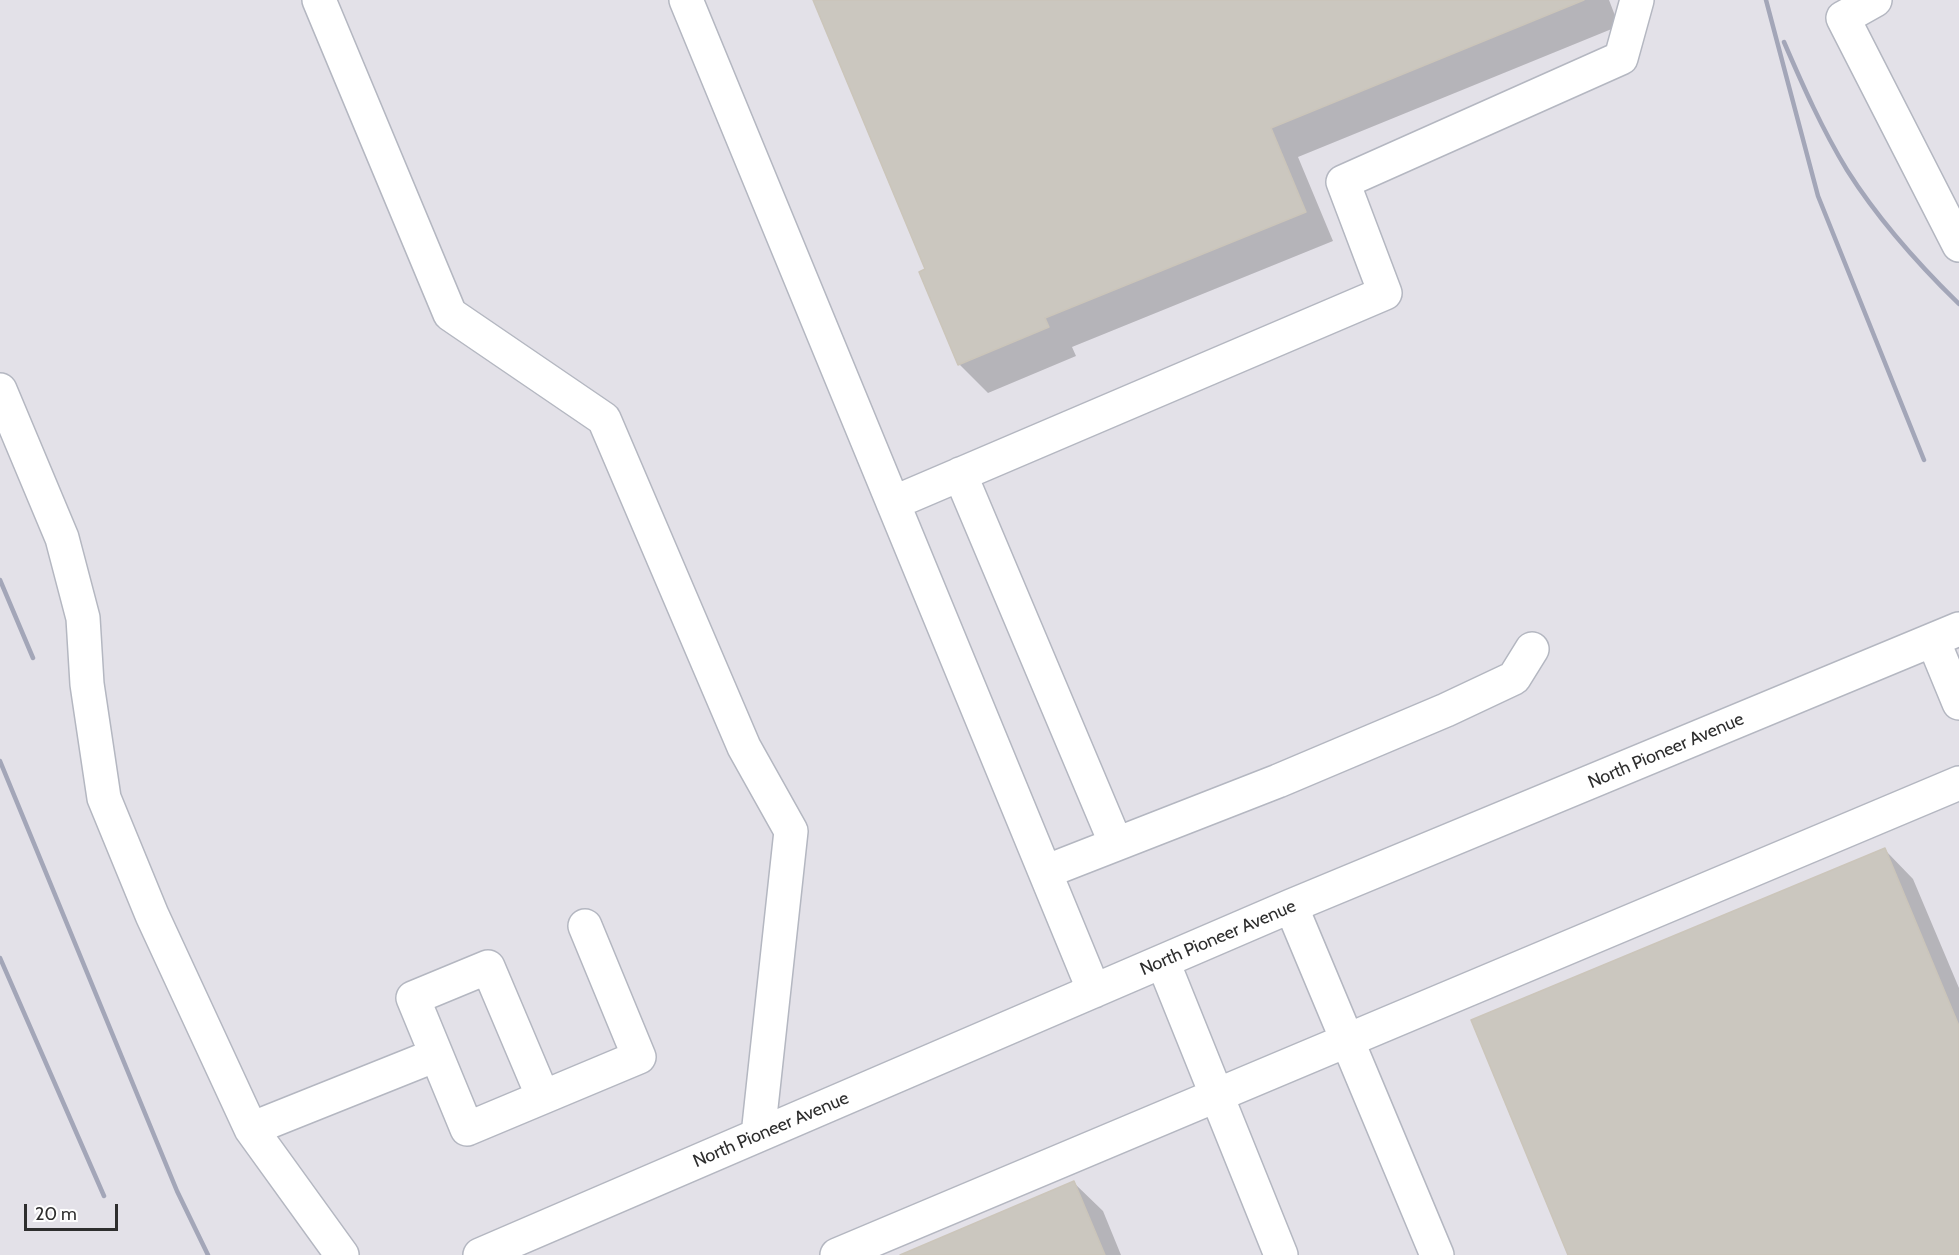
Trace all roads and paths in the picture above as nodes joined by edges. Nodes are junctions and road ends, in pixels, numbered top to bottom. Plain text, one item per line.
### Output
1 (319, 0) edge
2 (686, 0) edge
3 (1637, 0) edge
4 (1875, 0) edge
5 (1959, 245) edge
6 (0, 390) edge
7 (960, 474) junction
8 (893, 502) junction
9 (1946, 635) edge
10 (1532, 649) dead end
11 (1959, 703) edge
12 (1959, 783) edge
13 (1116, 844) junction
14 (1045, 872) junction
15 (1291, 906) junction
16 (585, 926) dead end
17 (1163, 962) junction
18 (1094, 991) junction
19 (1347, 1041) junction
20 (436, 1055) junction
21 (543, 1097) junction
22 (1217, 1097) junction
23 (251, 1129) junction
24 (758, 1135) junction
25 (487, 1254) edge
26 (342, 1255) edge
27 (837, 1255) edge
28 (1281, 1255) edge
29 (1437, 1255) edge

1 - 24 street
2 - 8 street
3 - 7 street
4 - 5 street
6 - 23 street
7 - 8 street
7 - 13 street
8 - 14 street
9 - 11 street
9 - 15 street, North Pioneer Avenue
10 - 13 street
12 - 19 street
13 - 14 street
14 - 18 street
15 - 17 street, North Pioneer Avenue
15 - 19 street
16 - 21 street
17 - 18 street, North Pioneer Avenue
17 - 22 street
18 - 24 street, North Pioneer Avenue
19 - 22 street
19 - 29 street
20 - 21 street
20 - 21 street
20 - 23 street
22 - 27 street
22 - 28 street
23 - 26 street
24 - 25 street, North Pioneer Avenue

